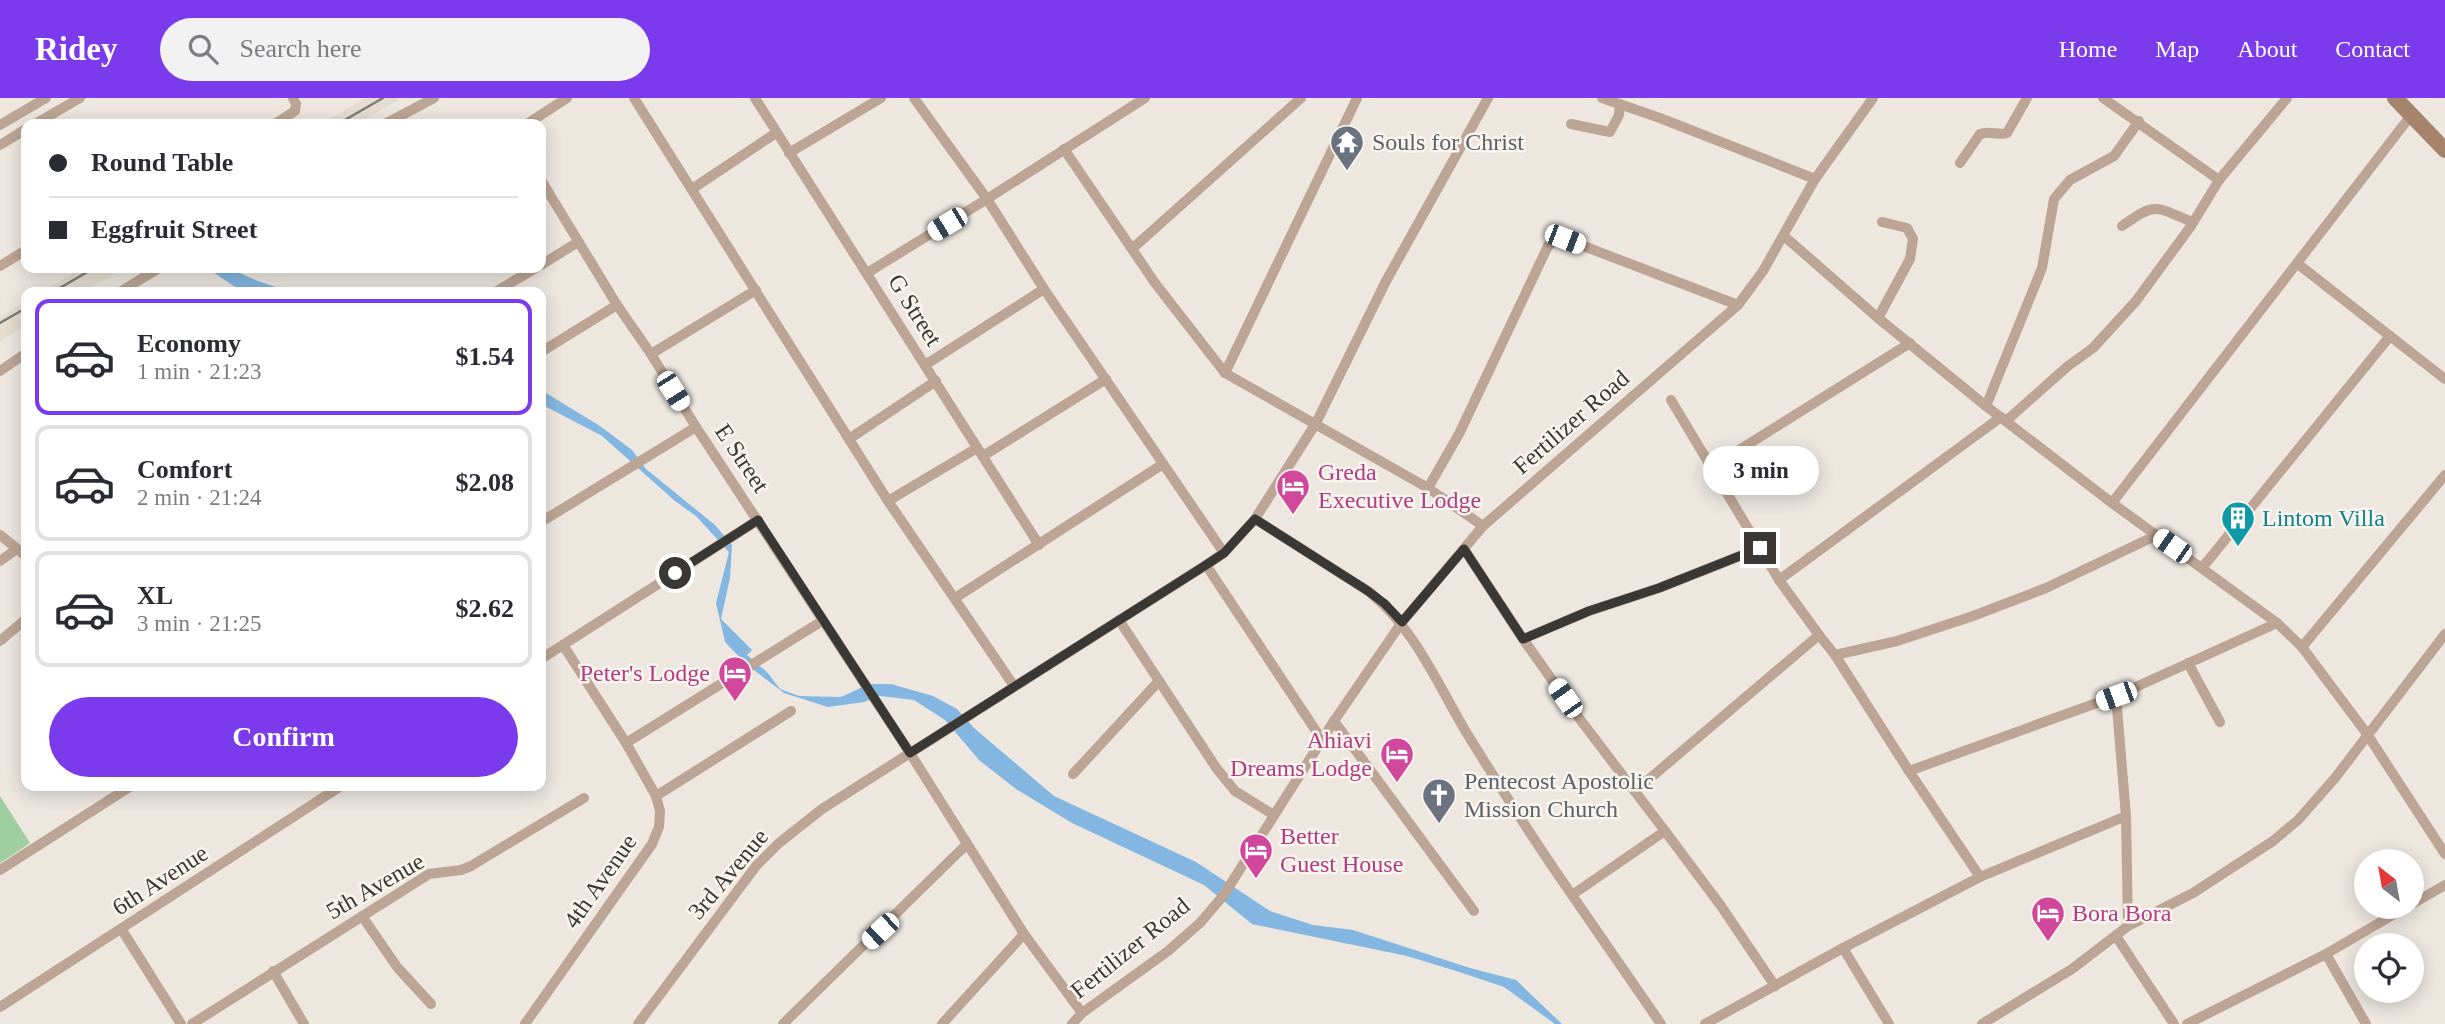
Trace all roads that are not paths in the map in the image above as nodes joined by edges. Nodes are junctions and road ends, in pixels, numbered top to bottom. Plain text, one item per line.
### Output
1 (46, 98) edge
2 (80, 98) edge
3 (293, 98) edge
4 (434, 98) edge
5 (567, 98) edge
6 (634, 98) edge
7 (755, 98) edge
8 (881, 98) edge
9 (914, 98) edge
10 (1145, 98) edge
11 (1301, 98) edge
12 (1488, 98) edge
13 (1601, 98) edge
14 (1873, 98) edge
15 (2027, 98) edge
16 (2102, 98) edge
17 (2395, 98) edge
18 (1354, 99) edge
19 (2280, 100) edge
20 (1620, 104) junction
21 (2412, 114) junction
22 (44, 119) edge
23 (283, 119) edge
24 (394, 119) edge
25 (535, 119) edge
26 (2138, 121) junction
27 (1571, 124) dead end
28 (0, 125) edge
29 (21, 133) edge
30 (776, 133) junction
31 (0, 145) edge
32 (1064, 149) junction
33 (2445, 150) edge
34 (789, 153) junction
35 (1960, 163) dead end
36 (1815, 179) junction
37 (2219, 180) junction
38 (546, 188) edge
39 (692, 189) junction
40 (987, 199) junction
41 (1882, 222) dead end
42 (2193, 222) junction
43 (2122, 226) dead end
44 (1784, 236) junction
45 (578, 242) junction
46 (1133, 248) junction
47 (21, 253) edge
48 (546, 262) edge
49 (2298, 264) junction
50 (0, 266) edge
51 (151, 273) edge
52 (527, 273) edge
53 (867, 273) junction
54 (128, 287) edge
55 (504, 287) edge
56 (1044, 289) junction
57 (756, 290) junction
58 (617, 305) junction
59 (1738, 305) junction
60 (1878, 318) junction
61 (2390, 335) junction
62 (1910, 343) junction
63 (546, 349) edge
64 (651, 354) junction
65 (21, 356) edge
66 (925, 365) junction
67 (0, 371) edge
68 (1225, 373) junction
69 (1106, 379) junction
70 (2445, 379) edge
71 (936, 381) junction
72 (1671, 400) dead end
73 (1986, 406) junction
74 (2003, 419) junction
75 (1316, 423) junction
76 (696, 427) junction
77 (849, 439) junction
78 (980, 452) junction
79 (1163, 464) junction
80 (1712, 467) junction
81 (2445, 475) edge
82 (1428, 488) junction
83 (888, 501) junction
84 (2112, 503) junction
85 (546, 519) edge
86 (1255, 519) junction
87 (758, 520) junction
88 (1483, 526) junction
89 (0, 535) edge
90 (2157, 535) junction
91 (1039, 545) junction
92 (1760, 548) junction
93 (1464, 549) junction
94 (21, 551) edge
95 (21, 552) edge
96 (1224, 553) junction
97 (0, 561) edge
98 (1206, 565) junction
99 (2202, 568) junction
100 (1779, 580) junction
101 (955, 598) junction
102 (1119, 620) junction
103 (822, 621) junction
104 (1402, 622) junction
105 (2277, 623) junction
106 (21, 624) edge
107 (2445, 634) edge
108 (1819, 635) junction
109 (1523, 639) junction
110 (0, 641) edge
111 (563, 645) junction
112 (2302, 646) junction
113 (1835, 655) junction
114 (546, 656) edge
115 (2188, 663) junction
116 (1158, 681) junction
117 (1014, 686) junction
118 (2116, 696) junction
119 (791, 711) dead end
120 (1334, 721) junction
121 (2220, 722) dead end
122 (2367, 734) junction
123 (1322, 740) junction
124 (625, 743) junction
125 (1352, 746) junction
126 (910, 753) junction
127 (1909, 771) junction
128 (1073, 774) dead end
129 (123, 791) edge
130 (325, 791) edge
131 (1635, 791) junction
132 (656, 796) junction
133 (584, 798) dead end
134 (1274, 816) junction
135 (2126, 816) junction
136 (1665, 831) junction
137 (967, 844) junction
138 (2445, 854) edge
139 (0, 870) edge
140 (1980, 877) junction
141 (2445, 885) edge
142 (1572, 895) junction
143 (2424, 897) edge
144 (1474, 911) dead end
145 (362, 916) junction
146 (2386, 919) edge
147 (2128, 926) junction
148 (122, 930) junction
149 (1024, 934) junction
150 (2116, 936) junction
151 (1843, 948) junction
152 (2326, 954) junction
153 (273, 971) junction
154 (1774, 986) junction
155 (431, 1004) dead end
156 (0, 1007) edge
157 (1082, 1013) junction
158 (642, 1023) edge
159 (181, 1024) edge
160 (192, 1024) edge
161 (304, 1024) edge
162 (525, 1024) edge
163 (783, 1024) edge
164 (942, 1024) edge
165 (1072, 1024) edge
166 (1661, 1024) edge
167 (1706, 1024) edge
168 (1889, 1024) edge
169 (1982, 1024) edge
170 (2174, 1024) edge
171 (2187, 1024) edge
172 (2366, 1024) edge

1 - 28 street
2 - 22 street
3 - 23 street
4 - 24 street
5 - 25 street
6 - 39 street
7 - 30 street, G Street
8 - 34 street
9 - 40 street
10 - 32 street
11 - 46 street
12 - 75 street, 3rd Avenue
13 - 20 street
14 - 36 street, Fertilizer Road
15 - 35 street
16 - 26 street
17 - 21 street
18 - 68 street
19 - 37 street
20 - 27 street
20 - 36 street
21 - 33 street
21 - 49 street
26 - 37 street
26 - 73 street
29 - 31 street
30 - 34 street, G Street
30 - 39 street
32 - 40 street
32 - 46 street
34 - 53 street, G Street
36 - 44 street, Fertilizer Road
37 - 42 street
38 - 45 street, E Street
39 - 57 street
40 - 53 street
40 - 56 street
41 - 60 street
42 - 43 street
42 - 74 street
44 - 59 street, Fertilizer Road
44 - 60 street
45 - 48 street
45 - 58 street, E Street
46 - 68 street
47 - 50 street
49 - 61 street
49 - 84 street
51 - 54 street
52 - 55 street
53 - 66 street, G Street
56 - 66 street
56 - 69 street
57 - 64 street
57 - 77 street
58 - 63 street
58 - 64 street, E Street
59 - 82 street
59 - 88 street, Fertilizer Road
60 - 62 street
61 - 70 street
61 - 99 street
62 - 73 street
62 - 80 street
64 - 76 street, E Street
65 - 67 street
66 - 71 street, G Street
68 - 75 street
69 - 78 street
69 - 79 street
71 - 77 street
71 - 78 street, G Street
72 - 80 street
73 - 74 street
74 - 84 street
74 - 100 street
75 - 82 street
75 - 86 street, 3rd Avenue
76 - 85 street
76 - 87 street, E Street
77 - 83 street
78 - 83 street
78 - 91 street, G Street
79 - 91 street
79 - 96 street
80 - 92 street
81 - 112 street
82 - 88 street
83 - 101 street
84 - 90 street
86 - 96 street, 3rd Avenue
86 - 104 street
87 - 103 street, E Street
87 - 111 street
88 - 93 street, Fertilizer Road
89 - 94 street
90 - 99 street
90 - 113 street
91 - 101 street
92 - 100 street
92 - 109 street
93 - 104 street, Fertilizer Road
93 - 109 street
95 - 97 street
96 - 98 street, 3rd Avenue
98 - 102 street, 3rd Avenue
98 - 123 street
99 - 105 street
100 - 108 street
101 - 117 street
102 - 116 street
102 - 117 street, 3rd Avenue
103 - 124 street
103 - 126 street, E Street
104 - 120 street, Fertilizer Road
104 - 142 street
105 - 112 street
105 - 115 street
106 - 110 street
107 - 122 street
108 - 113 street
108 - 131 street
109 - 131 street
111 - 114 street
111 - 124 street, 4th Avenue
112 - 122 street
113 - 127 street
115 - 118 street
115 - 121 street
116 - 128 street
116 - 134 street
117 - 126 street, 3rd Avenue
118 - 127 street
118 - 135 street
119 - 132 street
120 - 123 street, Fertilizer Road
120 - 125 street
122 - 138 street
122 - 147 street
123 - 125 street
123 - 134 street, Fertilizer Road
124 - 132 street, 4th Avenue
125 - 144 street
126 - 137 street, E Street
126 - 158 street, 3rd Avenue
127 - 140 street
129 - 139 street
130 - 148 street, 6th Avenue
131 - 136 street
132 - 162 street, 4th Avenue
133 - 145 street, 5th Avenue
134 - 157 street, Fertilizer Road
135 - 140 street
135 - 147 street
136 - 142 street
136 - 154 street
137 - 149 street, E Street
137 - 163 street
140 - 151 street
141 - 143 street
142 - 166 street
145 - 153 street, 5th Avenue
145 - 155 street
146 - 152 street
147 - 150 street
148 - 156 street, 6th Avenue
148 - 159 street
149 - 157 street, E Street
149 - 164 street
150 - 169 street
150 - 170 street
151 - 154 street
151 - 168 street
152 - 171 street
152 - 172 street
153 - 160 street, 5th Avenue
153 - 161 street
154 - 167 street
157 - 165 street, Fertilizer Road

